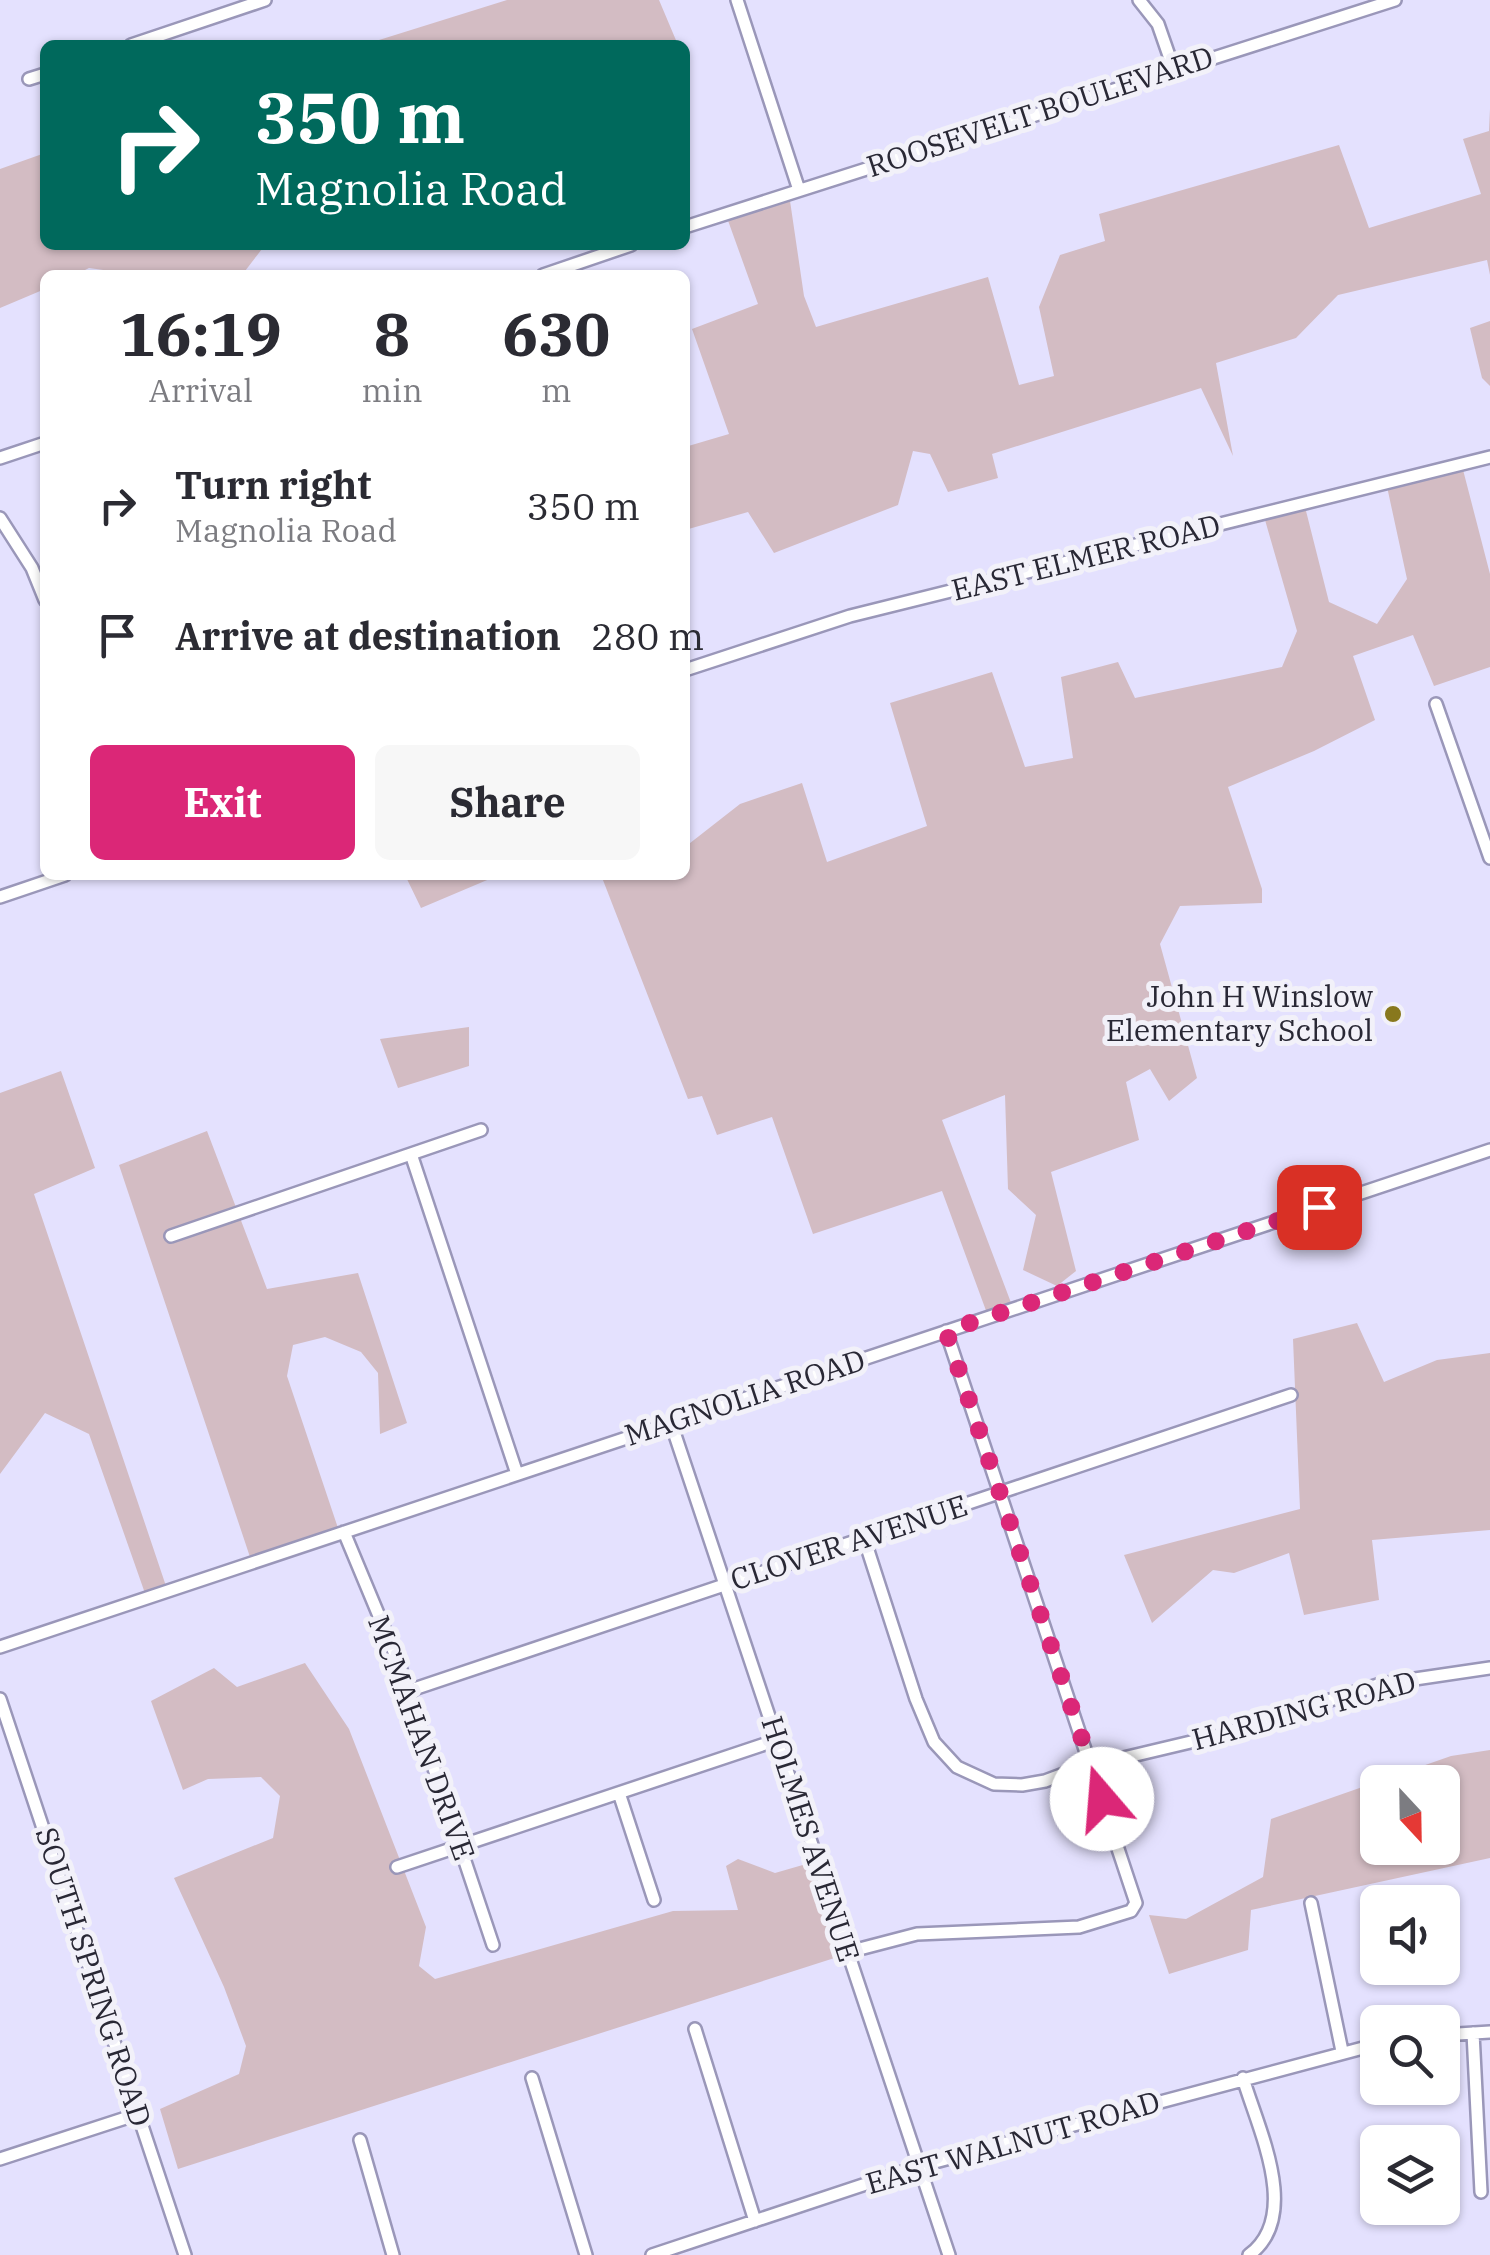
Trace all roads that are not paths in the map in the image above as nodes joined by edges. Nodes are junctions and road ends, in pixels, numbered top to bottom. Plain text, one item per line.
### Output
1 (266, 0) edge
2 (737, 0) edge
3 (1139, 0) edge
4 (1395, 0) edge
5 (146, 40) edge
6 (1174, 70) junction
7 (40, 76) edge
8 (29, 79) dead end
9 (799, 190) junction
10 (690, 225) edge
11 (616, 250) edge
12 (558, 270) edge
13 (40, 445) edge
14 (1490, 457) edge
15 (0, 458) edge
16 (0, 518) edge
17 (40, 588) edge
18 (690, 668) edge
19 (1436, 704) dead end
20 (1490, 858) edge
21 (50, 880) edge
22 (0, 896) edge
23 (481, 1130) dead end
24 (1490, 1150) edge
25 (411, 1154) junction
26 (171, 1236) dead end
27 (946, 1331) junction
28 (1291, 1396) dead end
29 (671, 1423) junction
30 (517, 1474) junction
31 (1000, 1492) junction
32 (344, 1532) junction
33 (864, 1538) junction
34 (725, 1584) junction
35 (0, 1647) edge
36 (1490, 1668) edge
37 (408, 1691) junction
38 (0, 1699) edge
39 (777, 1740) junction
40 (1091, 1766) junction
41 (619, 1793) junction
42 (460, 1846) junction
43 (397, 1867) dead end
44 (654, 1900) dead end
45 (1311, 1903) dead end
46 (494, 1945) dead end
47 (848, 1952) junction
48 (695, 2028) dead end
49 (1490, 2032) edge
50 (1474, 2033) junction
51 (1460, 2034) edge
52 (1360, 2048) edge
53 (1342, 2051) junction
54 (532, 2078) dead end
55 (1243, 2078) junction
56 (138, 2114) junction
57 (360, 2140) dead end
58 (0, 2159) edge
59 (920, 2166) junction
60 (1481, 2192) dead end
61 (755, 2220) junction
62 (186, 2255) edge
63 (393, 2255) edge
64 (586, 2255) edge
65 (652, 2255) edge
66 (949, 2255) edge
67 (1249, 2255) edge

1 - 5 street
2 - 9 street
3 - 6 street
4 - 6 street, ROOSEVELT BOULEVARD
6 - 9 street, ROOSEVELT BOULEVARD
7 - 8 street
9 - 10 street, ROOSEVELT BOULEVARD
11 - 12 street
13 - 15 street
14 - 18 street, EAST ELMER ROAD
16 - 17 street
19 - 20 street
21 - 22 street
23 - 25 street
24 - 27 street, MAGNOLIA ROAD
25 - 26 street
25 - 30 street
27 - 29 street, MAGNOLIA ROAD
27 - 31 street
28 - 31 street, CLOVER AVENUE
29 - 30 street, MAGNOLIA ROAD
29 - 34 street, HOLMES AVENUE
30 - 32 street, MAGNOLIA ROAD
31 - 33 street, CLOVER AVENUE
31 - 40 street
32 - 35 street, MAGNOLIA ROAD
32 - 37 street, MCMAHAN DRIVE
33 - 34 street, CLOVER AVENUE
33 - 40 street, HARDING ROAD
34 - 37 street, CLOVER AVENUE
34 - 39 street, HOLMES AVENUE
36 - 40 street, HARDING ROAD
37 - 42 street, MCMAHAN DRIVE
38 - 56 street, SOUTH SPRING ROAD
39 - 41 street
39 - 47 street, HOLMES AVENUE
40 - 47 street
41 - 42 street
41 - 44 street
42 - 43 street
42 - 46 street, MCMAHAN DRIVE
45 - 53 street
47 - 59 street, HOLMES AVENUE
48 - 61 street
49 - 50 street
50 - 51 street
50 - 60 street
52 - 53 street, EAST WALNUT ROAD
53 - 55 street, EAST WALNUT ROAD
54 - 64 street
55 - 59 street, EAST WALNUT ROAD
55 - 67 street
56 - 58 street
56 - 62 street, SOUTH SPRING ROAD
57 - 63 street
59 - 61 street, EAST WALNUT ROAD
59 - 66 street, HOLMES AVENUE
61 - 65 street, EAST WALNUT ROAD

